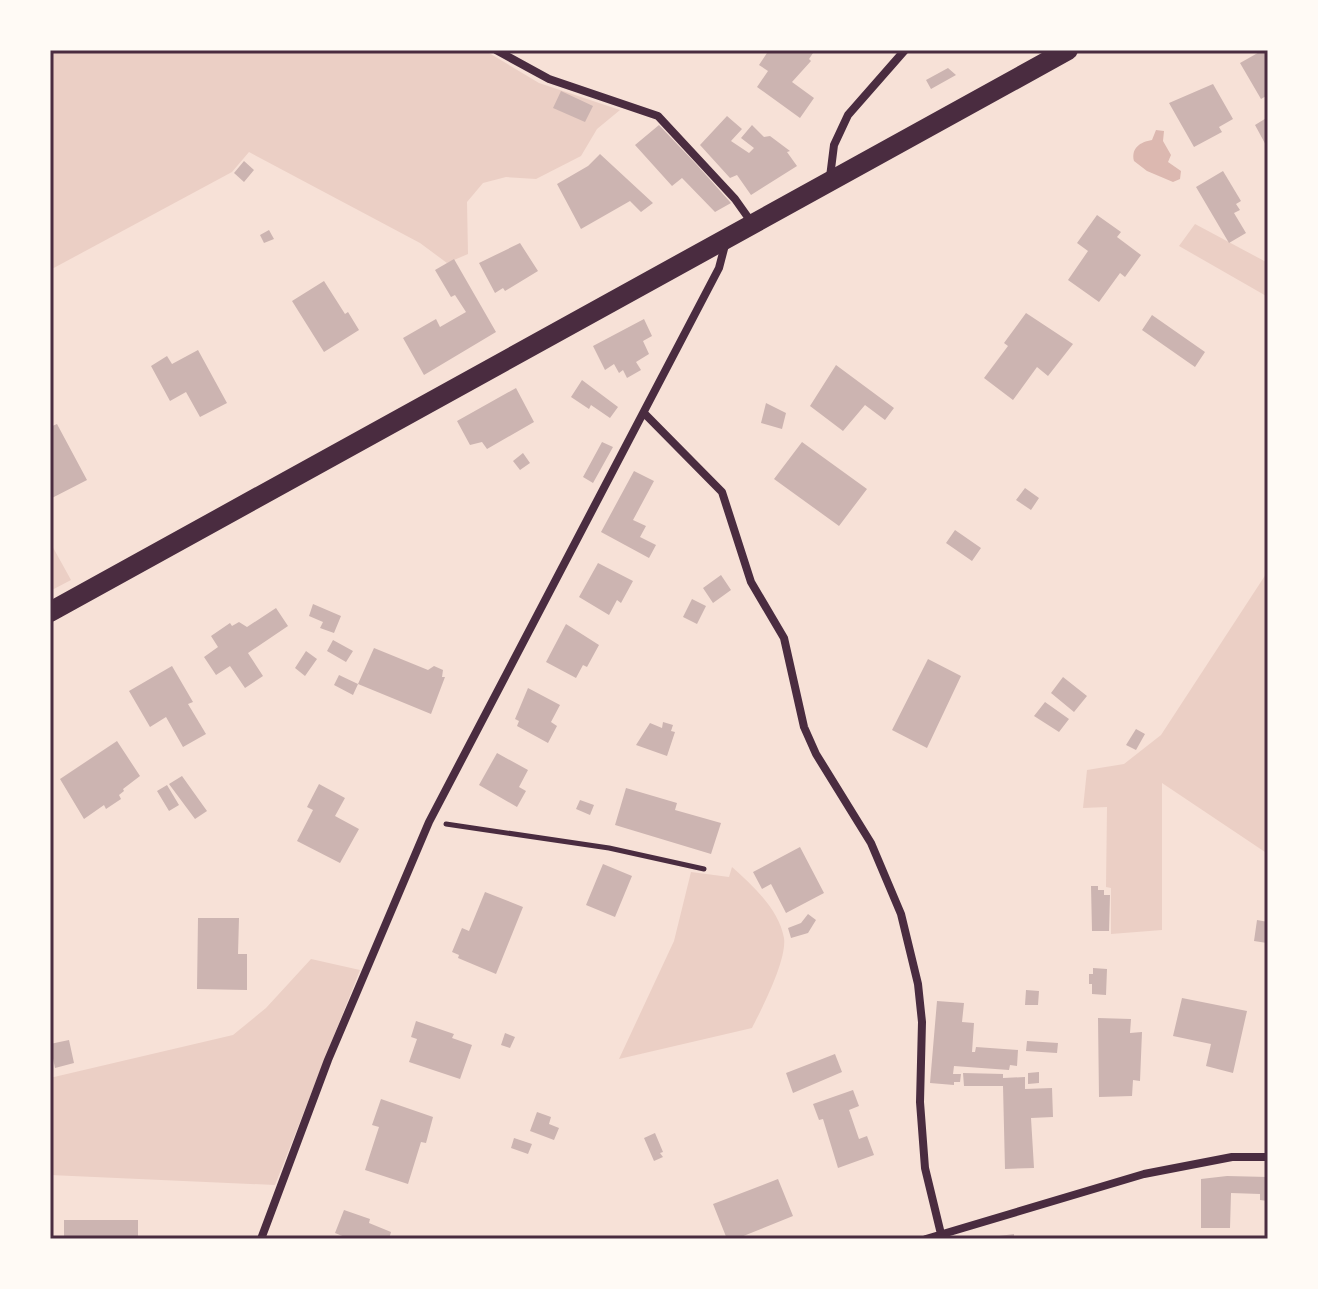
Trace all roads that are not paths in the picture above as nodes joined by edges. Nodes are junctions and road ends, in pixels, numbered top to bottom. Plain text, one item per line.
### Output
1 (496, 50) edge
2 (905, 50) edge
3 (1068, 50) edge
4 (830, 182) junction
5 (752, 224) junction
6 (727, 239) junction
7 (645, 414) junction
8 (50, 612) edge
9 (1268, 1157) edge
10 (941, 1234) junction
11 (261, 1239) edge
12 (926, 1239) edge

1 - 5 street
2 - 4 street
3 - 4 main road
4 - 5 main road
5 - 6 main road
6 - 7 street
6 - 8 main road
7 - 10 street
7 - 11 street
9 - 10 street
10 - 12 street

